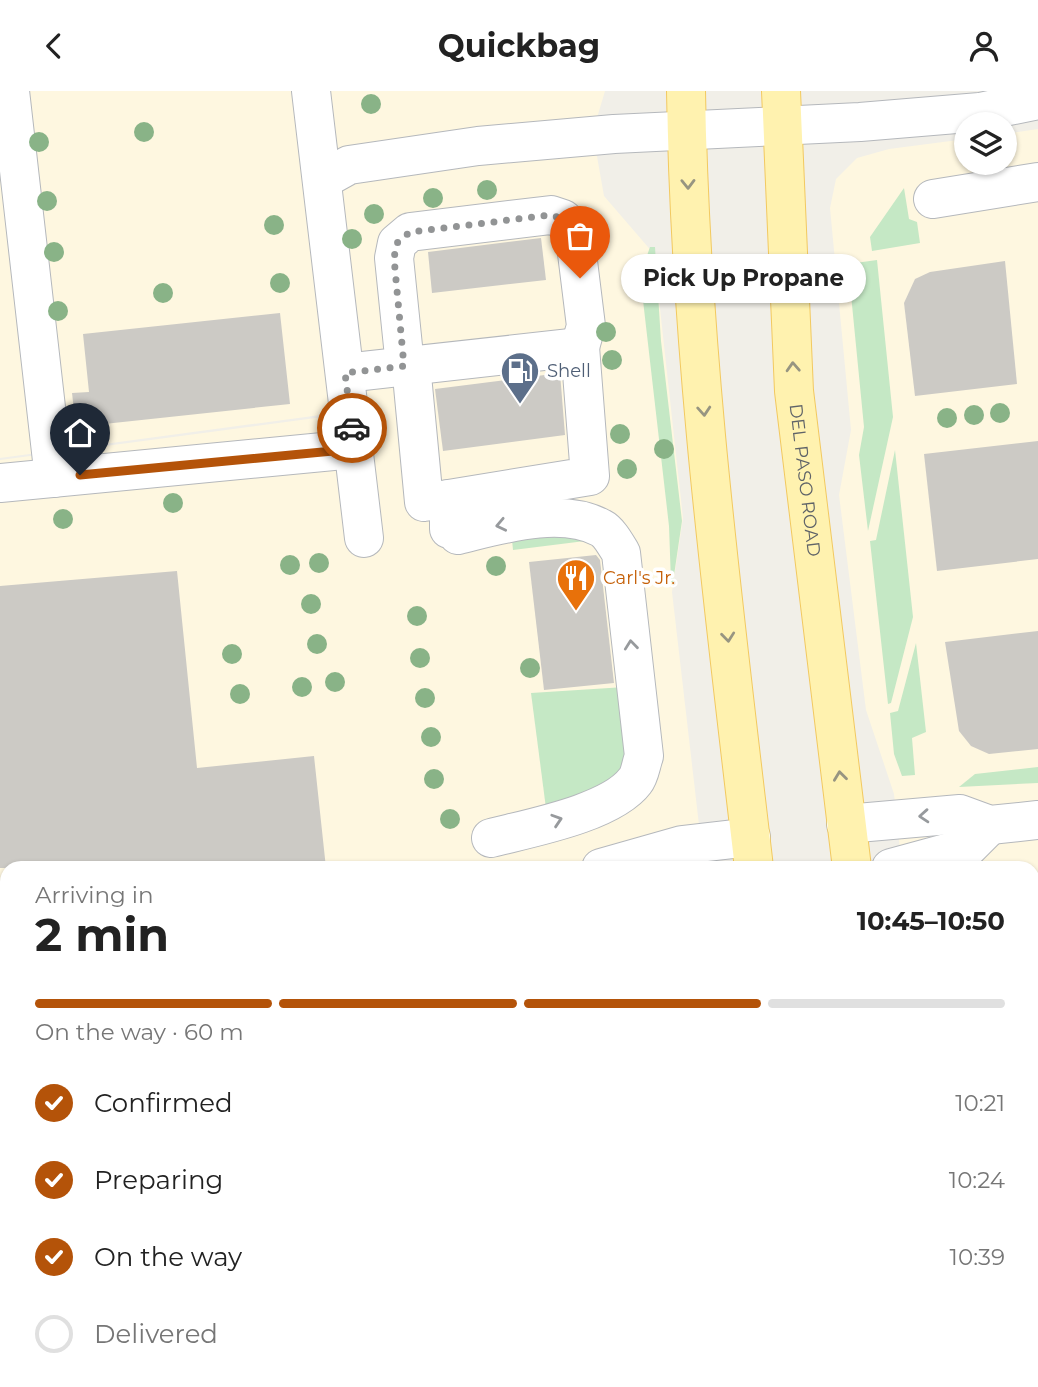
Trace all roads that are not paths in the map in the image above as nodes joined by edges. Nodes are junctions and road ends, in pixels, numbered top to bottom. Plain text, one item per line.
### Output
1 (9, 91) edge
2 (311, 91) edge
3 (686, 91) edge
4 (1038, 100) edge
5 (781, 109) edge
6 (687, 131) junction
7 (321, 180) junction
8 (1038, 182) edge
9 (933, 199) dead end
10 (580, 347) junction
11 (407, 366) junction
12 (345, 373) junction
13 (354, 449) junction
14 (54, 478) junction
15 (0, 483) edge
16 (452, 521) junction
17 (364, 538) dead end
18 (1038, 820) edge
19 (846, 824) junction
20 (990, 825) junction
21 (491, 838) dead end
22 (753, 853) edge
23 (626, 861) edge
24 (851, 861) edge
25 (917, 861) edge

1 - 14 lane
2 - 7 lane
3 - 6 main road
4 - 5 lane
5 - 6 lane
19 -> 5 main road, DEL PASO ROAD
6 - 7 lane
6 -> 22 main road
7 - 12 lane
8 - 9 lane
10 - 11 lane
10 - 11 lane
10 - 16 lane
11 - 12 lane
11 - 16 lane
12 - 13 lane
13 - 14 lane
13 - 17 lane
14 - 15 lane
21 -> 16 lane
18 - 20 lane
20 -> 19 lane
19 - 24 main road, DEL PASO ROAD
20 - 25 lane
22 - 23 lane

